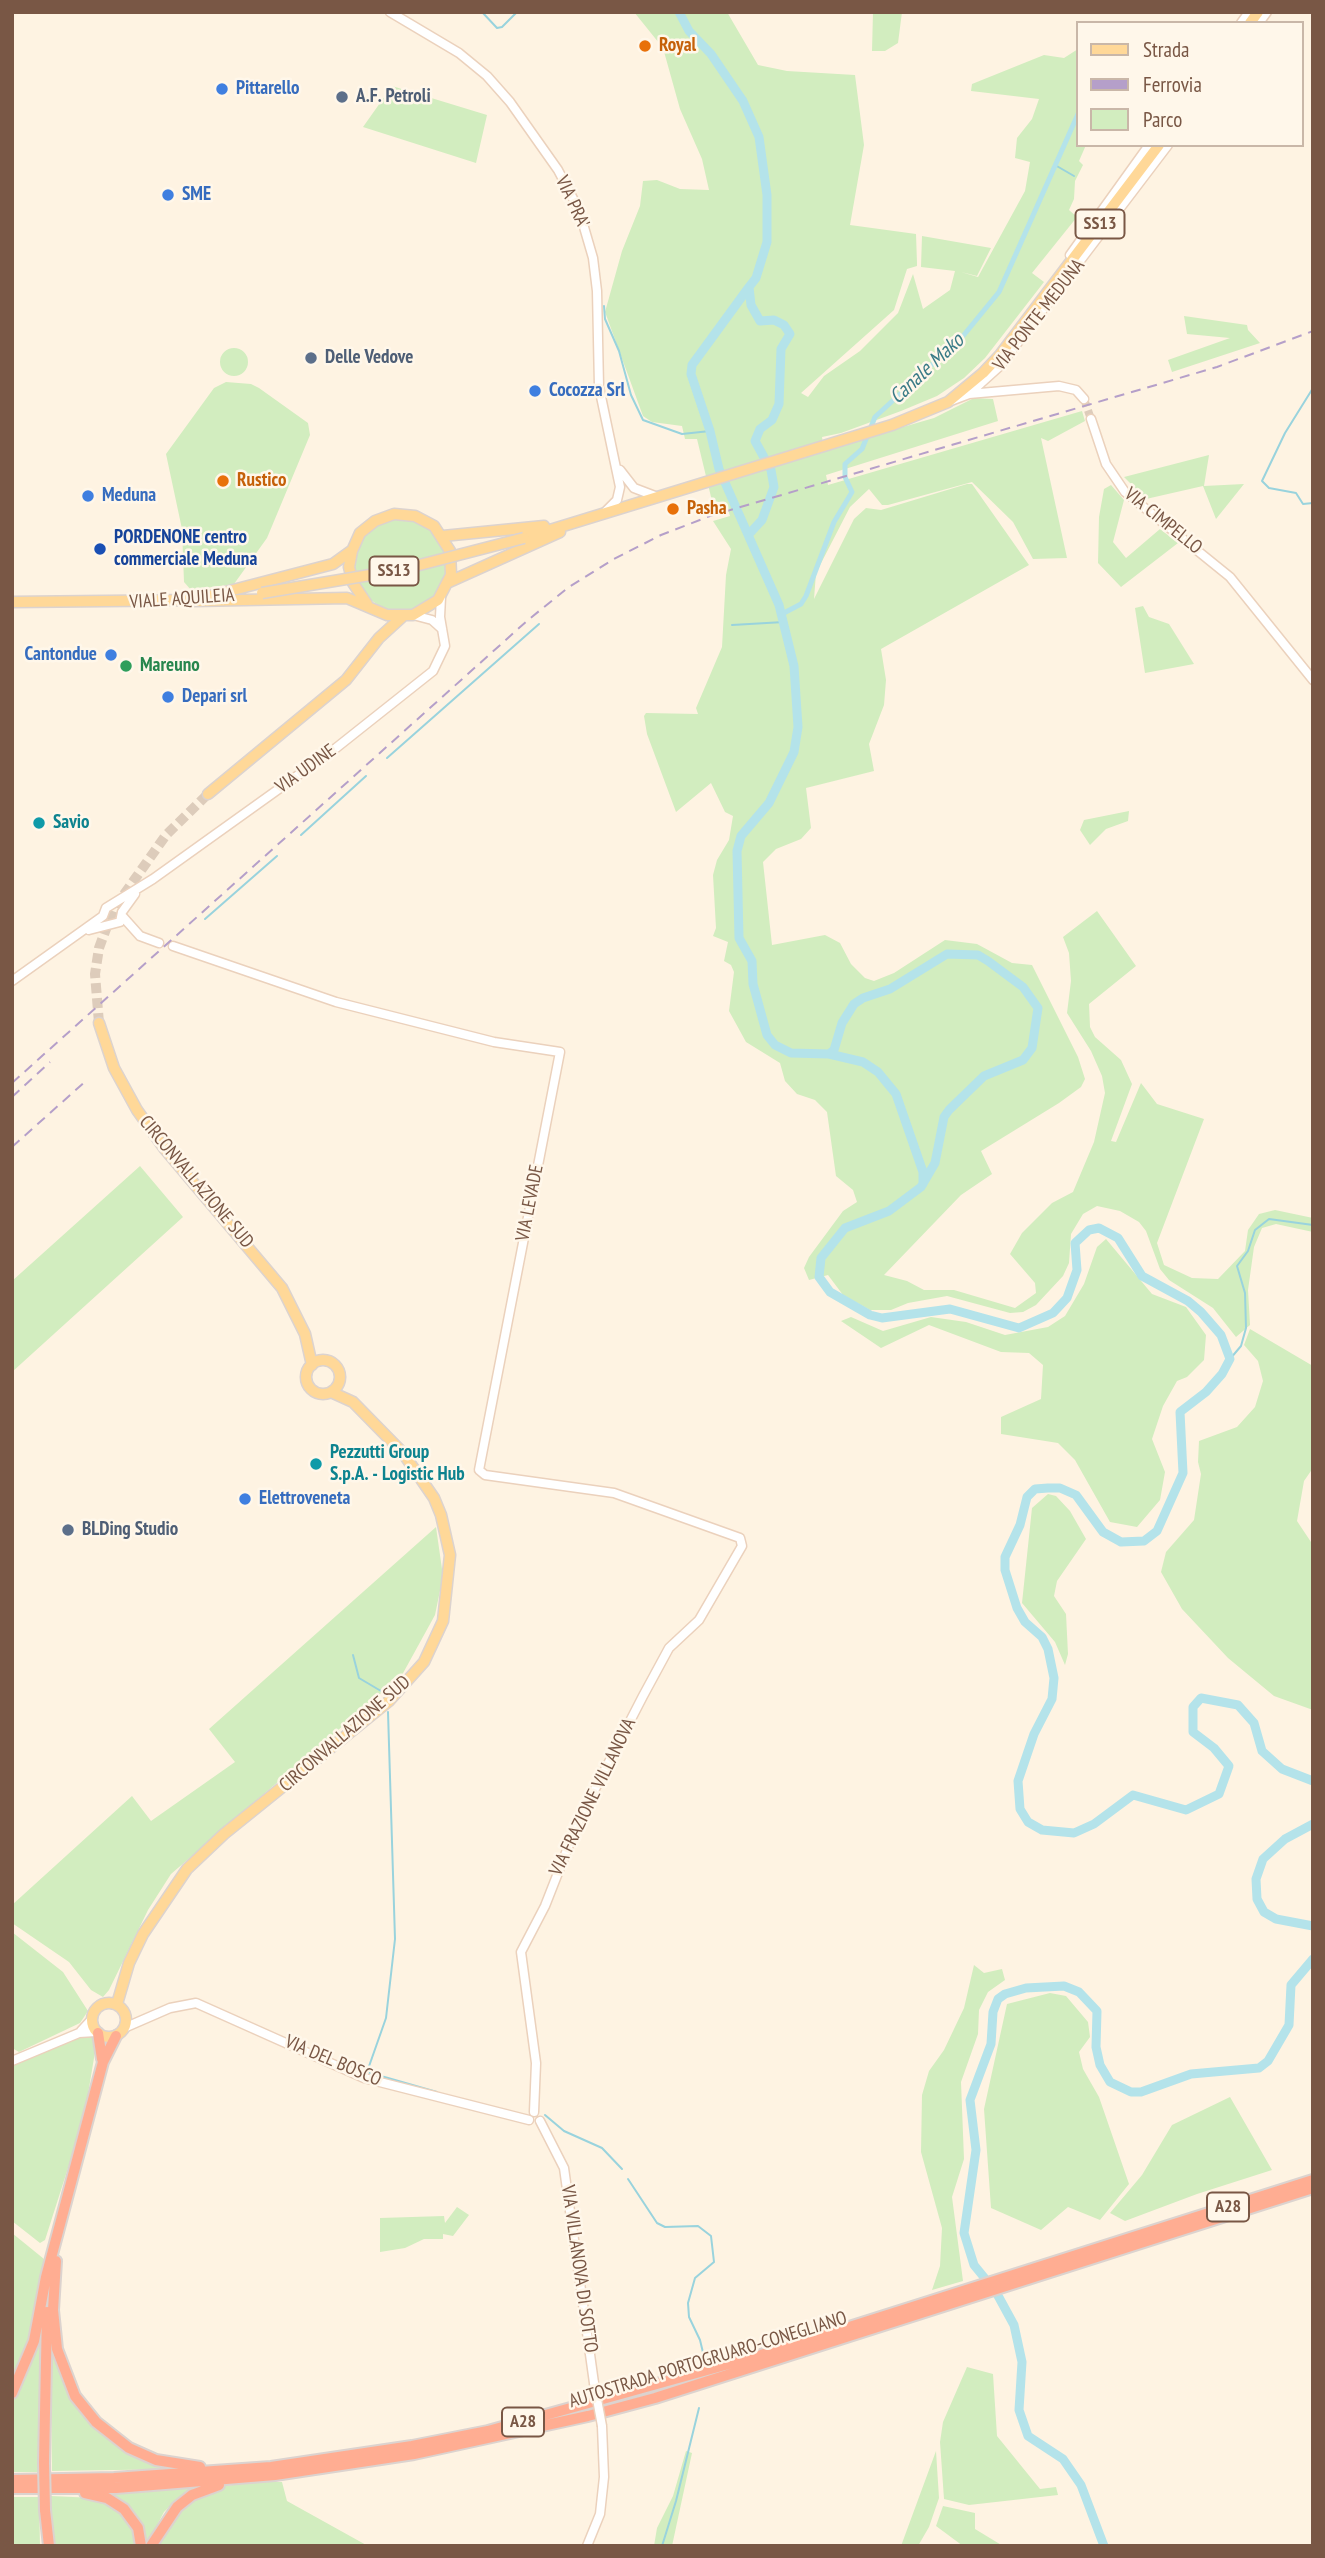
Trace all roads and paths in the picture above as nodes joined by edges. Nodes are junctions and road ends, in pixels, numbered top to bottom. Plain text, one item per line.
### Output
1 (390, 12) edge
2 (1148, 147) edge
3 (1157, 147) edge
4 (1166, 147) edge
5 (1041, 302) junction
6 (988, 380) junction
7 (999, 392) junction
8 (969, 394) junction
9 (1084, 399) dead end
10 (947, 402) junction
11 (1091, 419) tunnel mouth
12 (617, 465) junction
13 (707, 481) joint
14 (655, 496) junction
15 (603, 514) junction
16 (443, 536) junction
17 (352, 551) junction
18 (449, 582) junction
19 (442, 596) junction
20 (192, 601) junction
21 (12, 602) edge
22 (370, 606) junction
23 (414, 615) junction
24 (402, 617) junction
25 (442, 629) junction
26 (379, 638) junction
27 (1313, 680) edge
28 (208, 794) tunnel mouth
29 (139, 888) junction
30 (114, 906) junction
31 (122, 917) junction
32 (105, 920) junction
33 (159, 943) dead end
34 (173, 946) dead end
35 (12, 981) edge
36 (99, 1023) tunnel mouth
37 (305, 1334) junction
38 (324, 1360) junction
39 (312, 1365) junction
40 (339, 1383) junction
41 (331, 1392) junction
42 (353, 1402) junction
43 (740, 1550) joint
44 (114, 2004) junction
45 (125, 2015) junction
46 (92, 2019) junction
47 (142, 2019) junction
48 (120, 2032) junction
49 (79, 2033) junction
50 (97, 2033) junction
51 (12, 2061) edge
52 (103, 2062) junction
53 (532, 2116) junction
54 (540, 2121) joint
55 (1313, 2180) edge
56 (1313, 2188) edge
57 (58, 2234) junction
58 (1146, 2236) junction
59 (12, 2393) edge
60 (252, 2473) junction
61 (12, 2480) edge
62 (12, 2491) edge
63 (49, 2546) edge
64 (141, 2546) edge
65 (151, 2546) edge
66 (587, 2546) edge

1 - 12 street, VIA PRA'
2 - 5 street, VIA PONTE MEDUNA
3 - 5 main road, VIA PONTE MEDUNA / SS13
4 - 6 street, VIA PONTE MEDUNA
5 - 10 main road, VIA PONTE MEDUNA / SS13
6 - 7 street
6 - 8 street, VIA PONTE MEDUNA
7 - 8 street
7 - 9 street
8 - 10 street, VIA PONTE MEDUNA
10 - 13 main road, VIA PONTE MEDUNA / SS13
11 - 27 street, VIA CIMPELLO
12 - 14 street, VIA PRA'
12 - 15 street, VIA PRA'
13 - 14 main road, VIALE AQUILEIA / SS13
14 - 15 main road, VIALE AQUILEIA / SS13
15 - 16 main road
15 - 18 main road
15 - 20 main road, VIALE AQUILEIA / SS13, bridge
16 - 17 main road
16 - 18 main road
17 - 20 main road
17 - 22 main road
18 - 19 main road
19 - 23 main road
19 - 25 street, VIA UDINE
20 - 21 main road, VIALE AQUILEIA / SS13
20 - 22 main road
22 - 24 main road
22 - 26 main road
23 - 24 main road
23 - 25 street
24 - 26 main road
25 - 29 street, VIA UDINE
26 - 28 main road
29 - 30 street, VIA UDINE
29 - 31 street
30 - 31 street
30 - 32 street, VIA UDINE
31 - 32 street
31 - 33 street
32 - 35 street, VIA UDINE
34 - 43 street, VIA LEVADE
36 - 37 main road, CIRCONVALLAZIONE SUD
37 - 38 main road
37 - 39 main road
38 - 39 main road
38 - 40 main road
39 - 41 main road
40 - 41 main road
40 - 42 main road
41 - 42 main road, CIRCONVALLAZIONE SUD
42 - 44 main road, CIRCONVALLAZIONE SUD
43 - 53 street, VIA FRAZIONE VILLANOVA
44 - 45 main road
44 - 46 main road
45 - 47 street
45 - 48 main road
46 - 49 street
46 - 50 main road
47 - 48 street, VIA DEL BOSCO
47 - 53 street, VIA DEL BOSCO
48 - 50 main road
48 - 52 highway
49 - 50 street
49 - 51 street
50 - 52 highway
52 - 57 highway
53 - 54 street, VIA DEL BOSCO
54 - 66 street, VIA VILLANOVA DI SOTTO, bridge
55 - 58 highway, AUTOSTRADA PORTOGRUARO-CONEGLIANO / A28
56 - 58 highway, AUTOSTRADA PORTOGRUARO-CONEGLIANO / A28
57 - 59 highway
57 - 60 highway
57 - 63 highway, bridge
58 - 60 highway, AUTOSTRADA PORTOGRUARO-CONEGLIANO / A28
60 - 61 highway, AUTOSTRADA PORTOGRUARO-CONEGLIANO / A28
60 - 62 highway, AUTOSTRADA PORTOGRUARO-CONEGLIANO / A28
60 - 65 highway
62 - 64 highway

